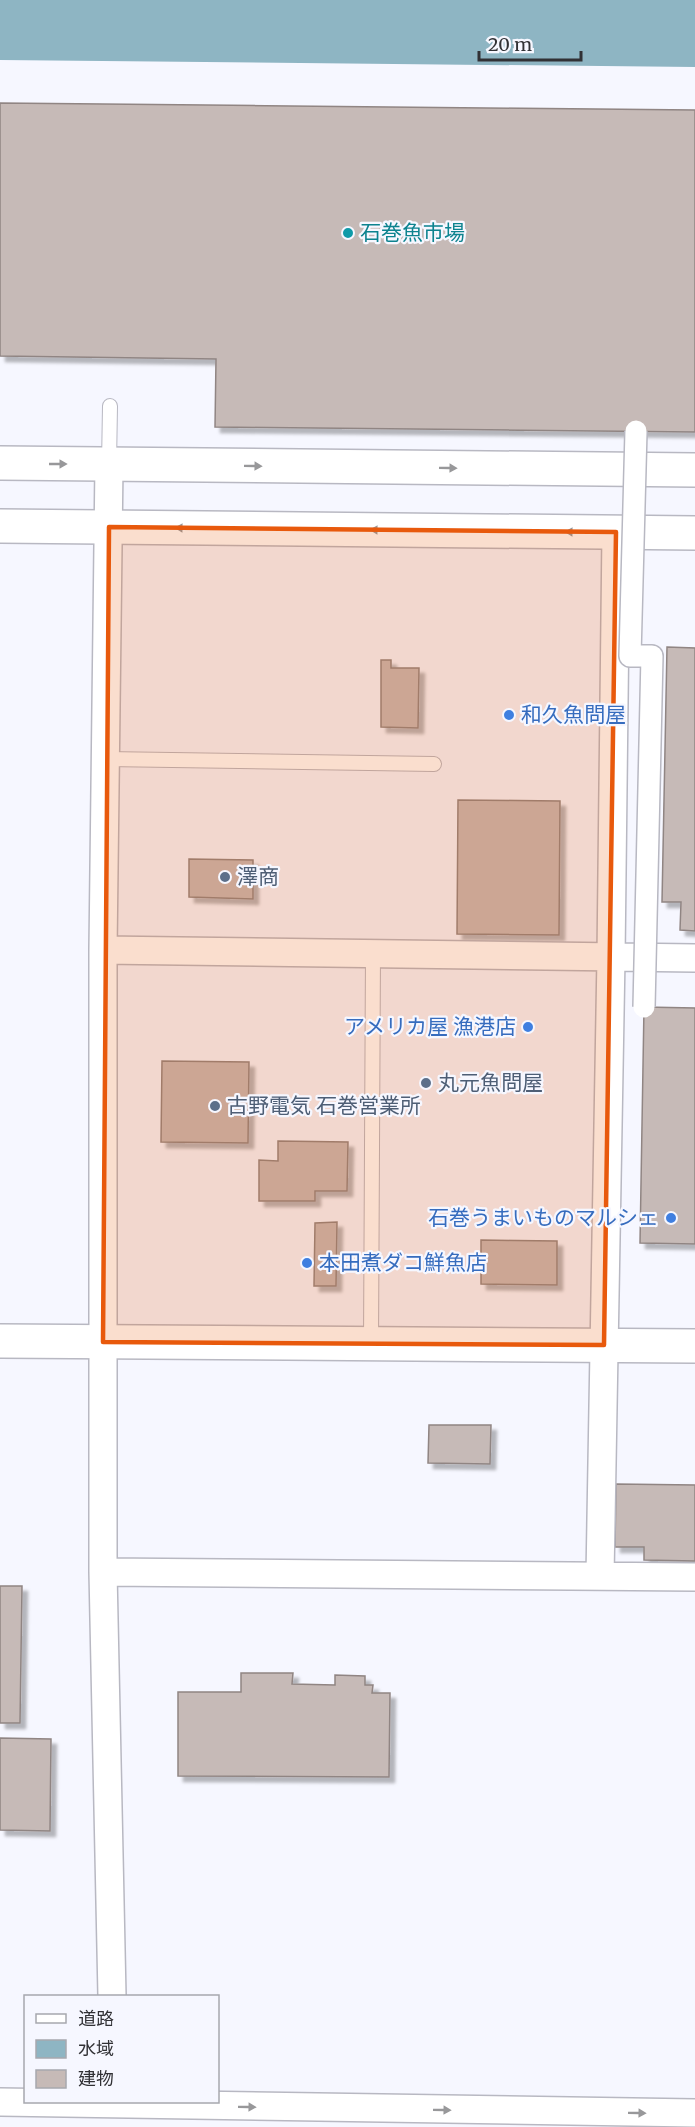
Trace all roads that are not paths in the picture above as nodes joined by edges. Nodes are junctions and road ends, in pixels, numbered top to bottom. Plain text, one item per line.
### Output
1 (110, 406) dead end
2 (636, 431) dead end
3 (0, 464) edge
4 (109, 464) junction
5 (695, 470) edge
6 (0, 526) edge
7 (109, 527) junction
8 (616, 532) junction
9 (695, 533) edge
10 (105, 759) junction
11 (434, 764) dead end
12 (103, 950) junction
13 (374, 953) junction
14 (611, 957) junction
15 (695, 958) edge
16 (644, 1007) dead end
17 (0, 1341) edge
18 (102, 1342) junction
19 (371, 1343) junction
20 (604, 1346) junction
21 (695, 1346) edge
22 (103, 1572) junction
23 (600, 1576) junction
24 (695, 1577) edge
25 (112, 1995) edge
26 (0, 2102) edge
27 (115, 2111) edge
28 (695, 2114) edge

1 - 4 lane
2 - 16 street, bridge
3 -> 4 street
4 -> 5 street
4 - 7 street
6 - 7 street
8 -> 7 street
7 - 10 street
8 - 9 street
8 - 14 street
10 - 11 lane
10 - 12 street
12 - 13 street
12 - 18 street
13 - 14 street
13 - 19 lane
14 - 15 street
14 - 20 street
17 - 18 street
18 - 19 street
18 - 22 street
19 - 20 street
20 - 21 street
20 - 23 street
22 - 23 street
22 - 25 street
23 - 24 street
26 - 27 street
27 -> 28 street

